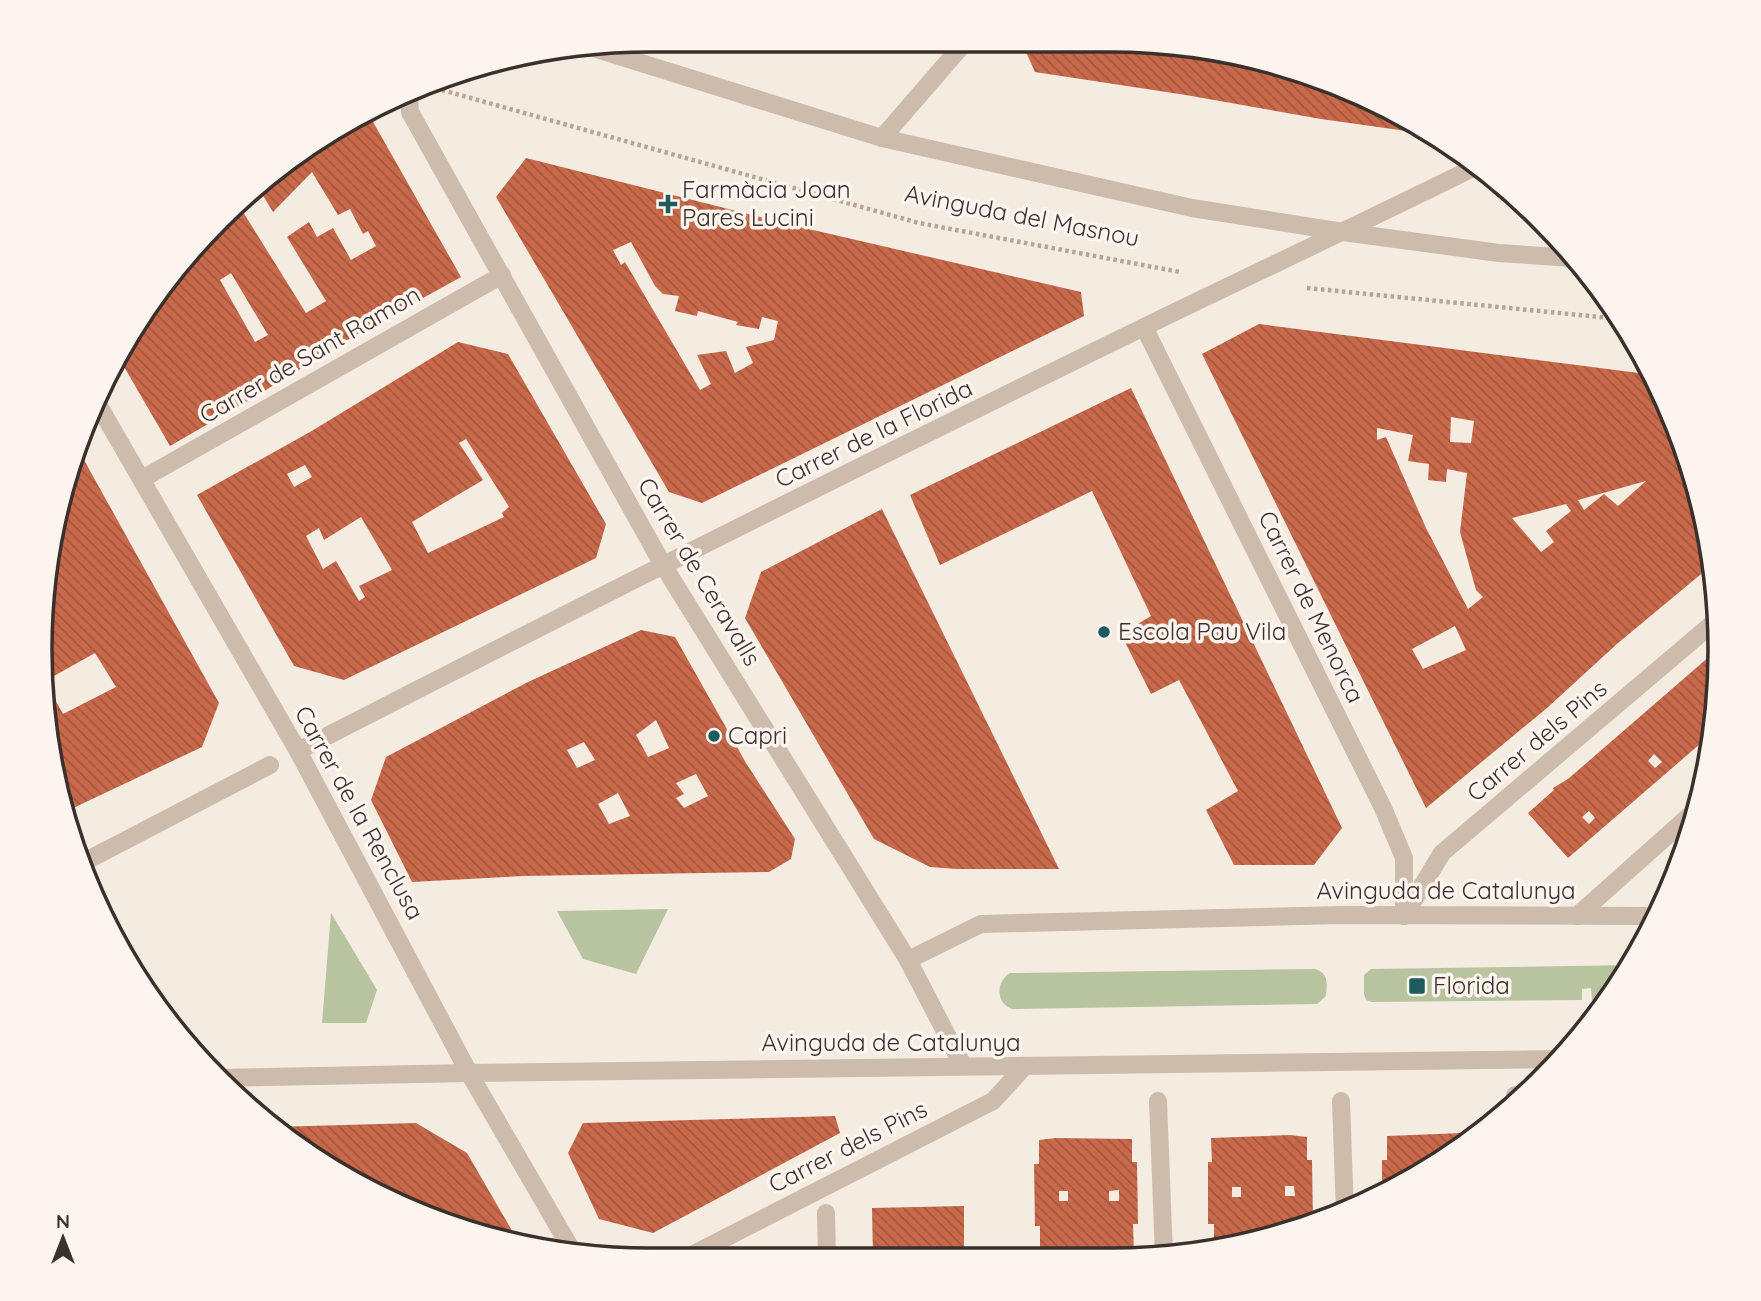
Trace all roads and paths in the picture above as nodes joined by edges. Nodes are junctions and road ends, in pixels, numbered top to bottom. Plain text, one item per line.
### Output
1 (956, 52) edge
2 (612, 54) edge
3 (442, 90) edge
4 (409, 104) edge
5 (882, 138) junction
6 (1468, 171) edge
7 (1343, 233) junction
8 (1561, 257) edge
9 (502, 275) junction
10 (1238, 281) junction
11 (1306, 288) dead end
12 (1608, 318) edge
13 (1144, 327) junction
14 (102, 412) edge
15 (142, 479) junction
16 (663, 565) junction
17 (1708, 627) edge
18 (298, 751) junction
19 (270, 765) dead end
20 (1683, 821) edge
21 (90, 859) edge
22 (1404, 916) junction
23 (1577, 916) junction
24 (1646, 916) edge
25 (908, 960) junction
26 (1546, 1059) edge
27 (963, 1066) junction
28 (1024, 1067) junction
29 (469, 1073) junction
30 (234, 1079) edge
31 (1158, 1101) dead end
32 (1341, 1101) dead end
33 (1345, 1201) edge
34 (826, 1213) dead end
35 (567, 1242) edge
36 (1164, 1246) edge
37 (706, 1248) edge
38 (827, 1248) edge

1 - 5 street
2 - 5 street, Avinguda del Masnou
3 - 10 path, Avinguda del Masnou
4 - 9 street, Carrer de Ceravalls
5 - 7 street, Avinguda del Masnou
6 - 7 street, Carrer de la Florida
7 - 8 street, Avinguda del Masnou
7 - 10 street, Carrer de la Florida
9 - 15 street, Carrer de Sant Ramon
9 - 16 street, Carrer de Ceravalls
10 - 13 street, Carrer de la Florida
11 - 12 path
13 - 16 street, Carrer de la Florida
13 - 22 street, Carrer de Menorca
14 - 15 street, Carrer de la Renclusa
15 - 18 street, Carrer de la Renclusa
16 - 18 street, Carrer de la Florida
16 - 25 street, Carrer de Ceravalls
17 - 22 street, Carrer dels Pins
18 - 29 street, Carrer de la Renclusa
19 - 21 street
20 - 23 street
22 - 23 street, Avinguda de Catalunya
22 - 25 street, Avinguda de Catalunya
23 - 24 street, Avinguda de Catalunya
25 - 27 street, Carrer de Ceravalls
26 - 28 street, Avinguda de Catalunya
27 - 28 street, Avinguda de Catalunya
27 - 29 street, Avinguda de Catalunya
28 - 37 street, Carrer dels Pins
29 - 30 street, Avinguda de Catalunya
29 - 35 street, Carrer de la Renclusa
31 - 36 street
32 - 33 street
34 - 38 street

